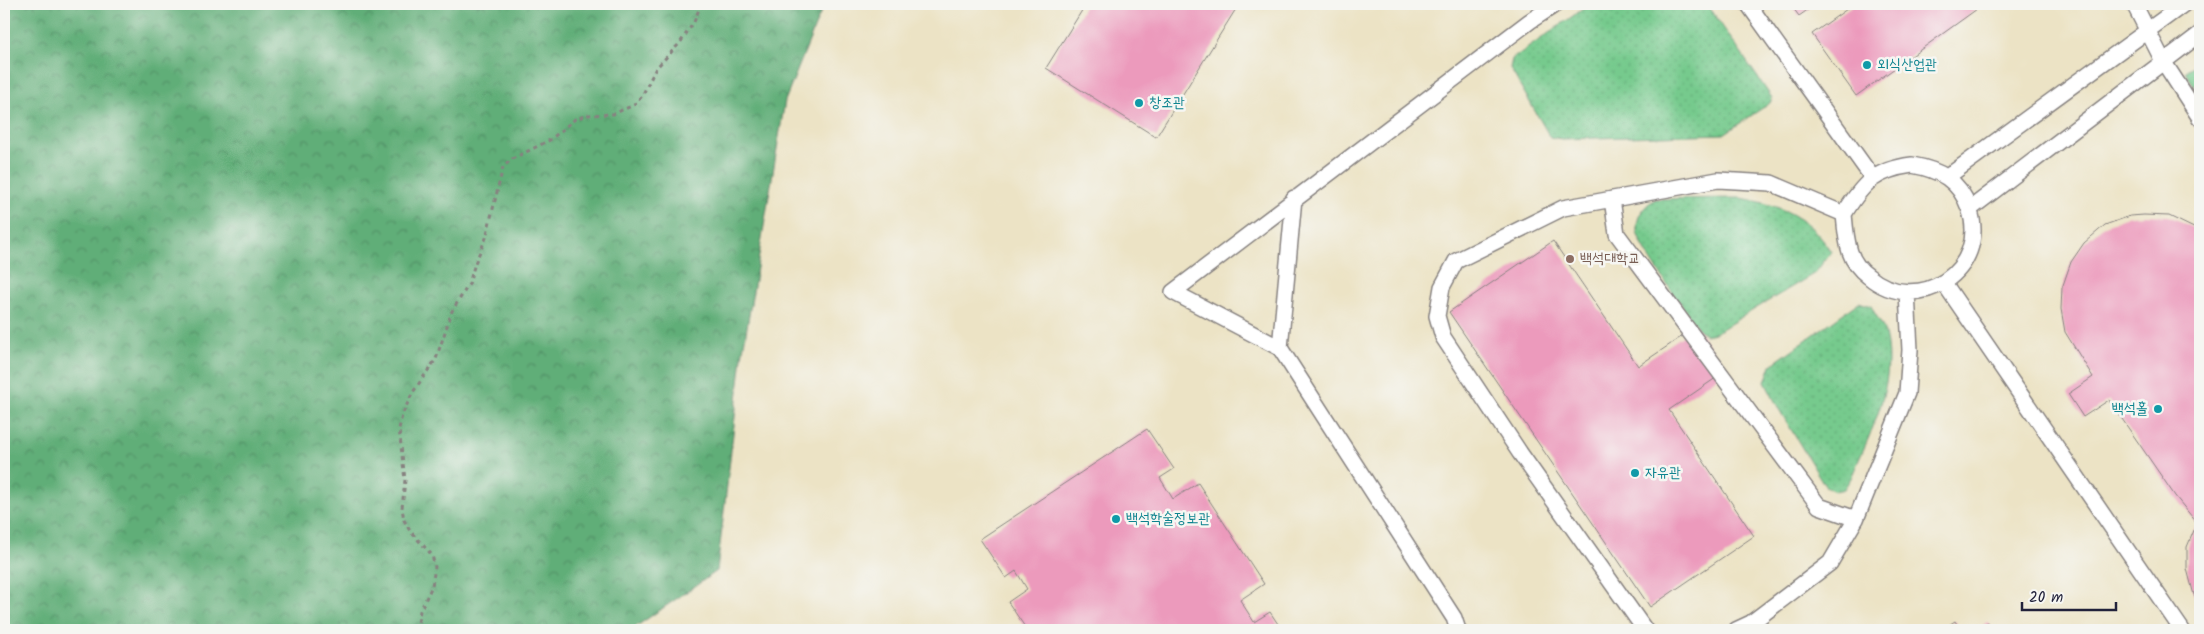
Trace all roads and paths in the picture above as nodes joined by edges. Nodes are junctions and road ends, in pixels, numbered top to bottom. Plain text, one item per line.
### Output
1 (701, 4) edge
2 (1556, 4) edge
3 (1748, 4) edge
4 (2134, 4) edge
5 (2184, 4) edge
6 (2148, 31) junction
7 (2200, 34) edge
8 (2163, 61) junction
9 (2200, 118) edge
10 (1872, 177) junction
11 (1947, 178) junction
12 (1294, 198) junction
13 (1612, 198) junction
14 (1970, 209) junction
15 (1844, 214) junction
16 (1944, 283) junction
17 (1907, 292) junction
18 (1280, 348) junction
19 (1856, 519) junction
20 (417, 630) edge
21 (1458, 630) edge
22 (1645, 630) edge
23 (1736, 630) edge
24 (2182, 630) edge

1 - 20 path
2 - 12 lane
3 - 10 lane
4 - 6 lane
5 - 6 lane
6 - 8 lane
6 - 11 lane
7 - 8 lane
8 - 9 lane
8 - 14 lane
10 - 11 lane
10 - 15 lane
11 - 14 lane
12 - 18 lane
12 - 18 lane
13 - 15 lane
13 - 19 lane
13 - 22 lane
14 - 16 lane
15 - 17 lane
16 - 17 lane
16 - 24 lane
17 - 19 lane
18 - 21 lane
19 - 23 lane

